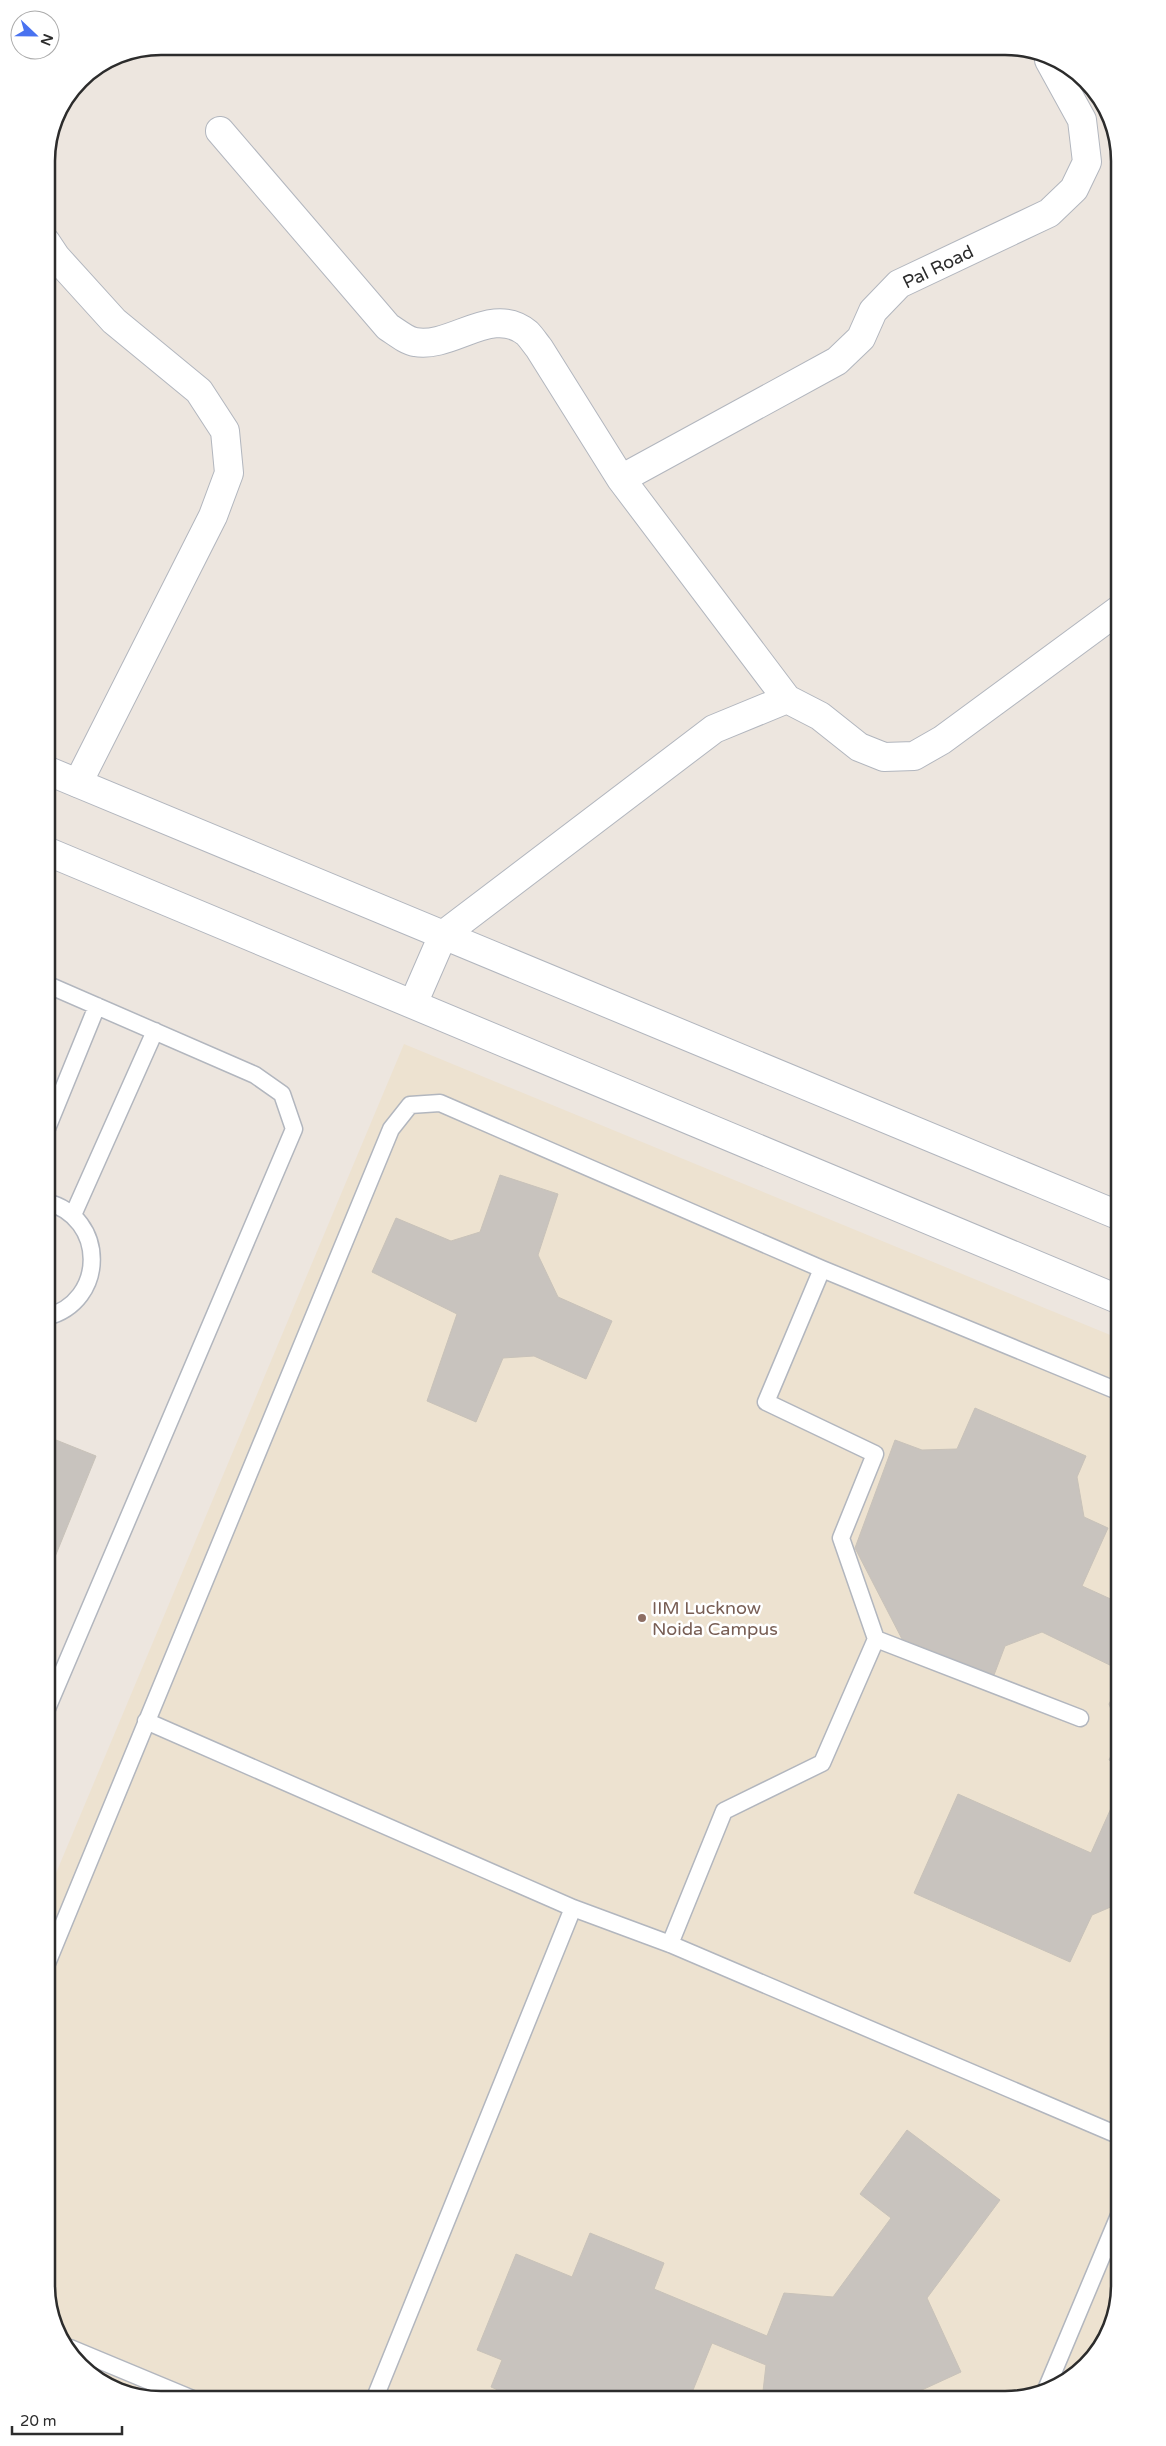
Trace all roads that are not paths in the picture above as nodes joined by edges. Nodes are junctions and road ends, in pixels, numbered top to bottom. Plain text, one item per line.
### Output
1 (1052, 66) edge
2 (220, 131) dead end
3 (55, 256) edge
4 (621, 479) junction
5 (1111, 616) edge
6 (787, 699) junction
7 (55, 774) edge
8 (78, 783) junction
9 (55, 855) edge
10 (442, 934) junction
11 (55, 988) edge
12 (413, 1004) junction
13 (97, 1006) junction
14 (155, 1031) junction
15 (55, 1109) edge
16 (55, 1204) edge
17 (1111, 1212) edge
18 (73, 1214) junction
19 (822, 1269) junction
20 (1111, 1296) edge
21 (55, 1315) edge
22 (1111, 1388) edge
23 (876, 1639) junction
24 (55, 1689) edge
25 (1080, 1718) dead end
26 (146, 1721) junction
27 (574, 1908) junction
28 (55, 1944) edge
29 (670, 1944) junction
30 (1111, 2132) edge
31 (1111, 2234) edge
32 (78, 2352) edge
33 (1050, 2381) edge
34 (173, 2391) edge
35 (378, 2391) edge

1 - 4 street, Pal Road
2 - 4 street
3 - 8 street
4 - 6 street
5 - 6 street
6 - 10 street
7 - 8 street
8 - 10 street
9 - 12 street
10 - 12 street
10 - 17 street
11 - 13 lane
12 - 20 street
13 - 14 lane
13 - 15 lane
14 - 18 lane
14 - 24 lane
16 - 18 lane
18 - 21 lane
19 - 22 lane
19 - 23 lane
19 - 26 lane
23 - 25 lane
23 - 29 lane
26 - 27 lane
26 - 28 lane
27 - 29 lane
27 - 35 lane
29 - 30 lane
31 - 33 lane
32 - 34 lane

